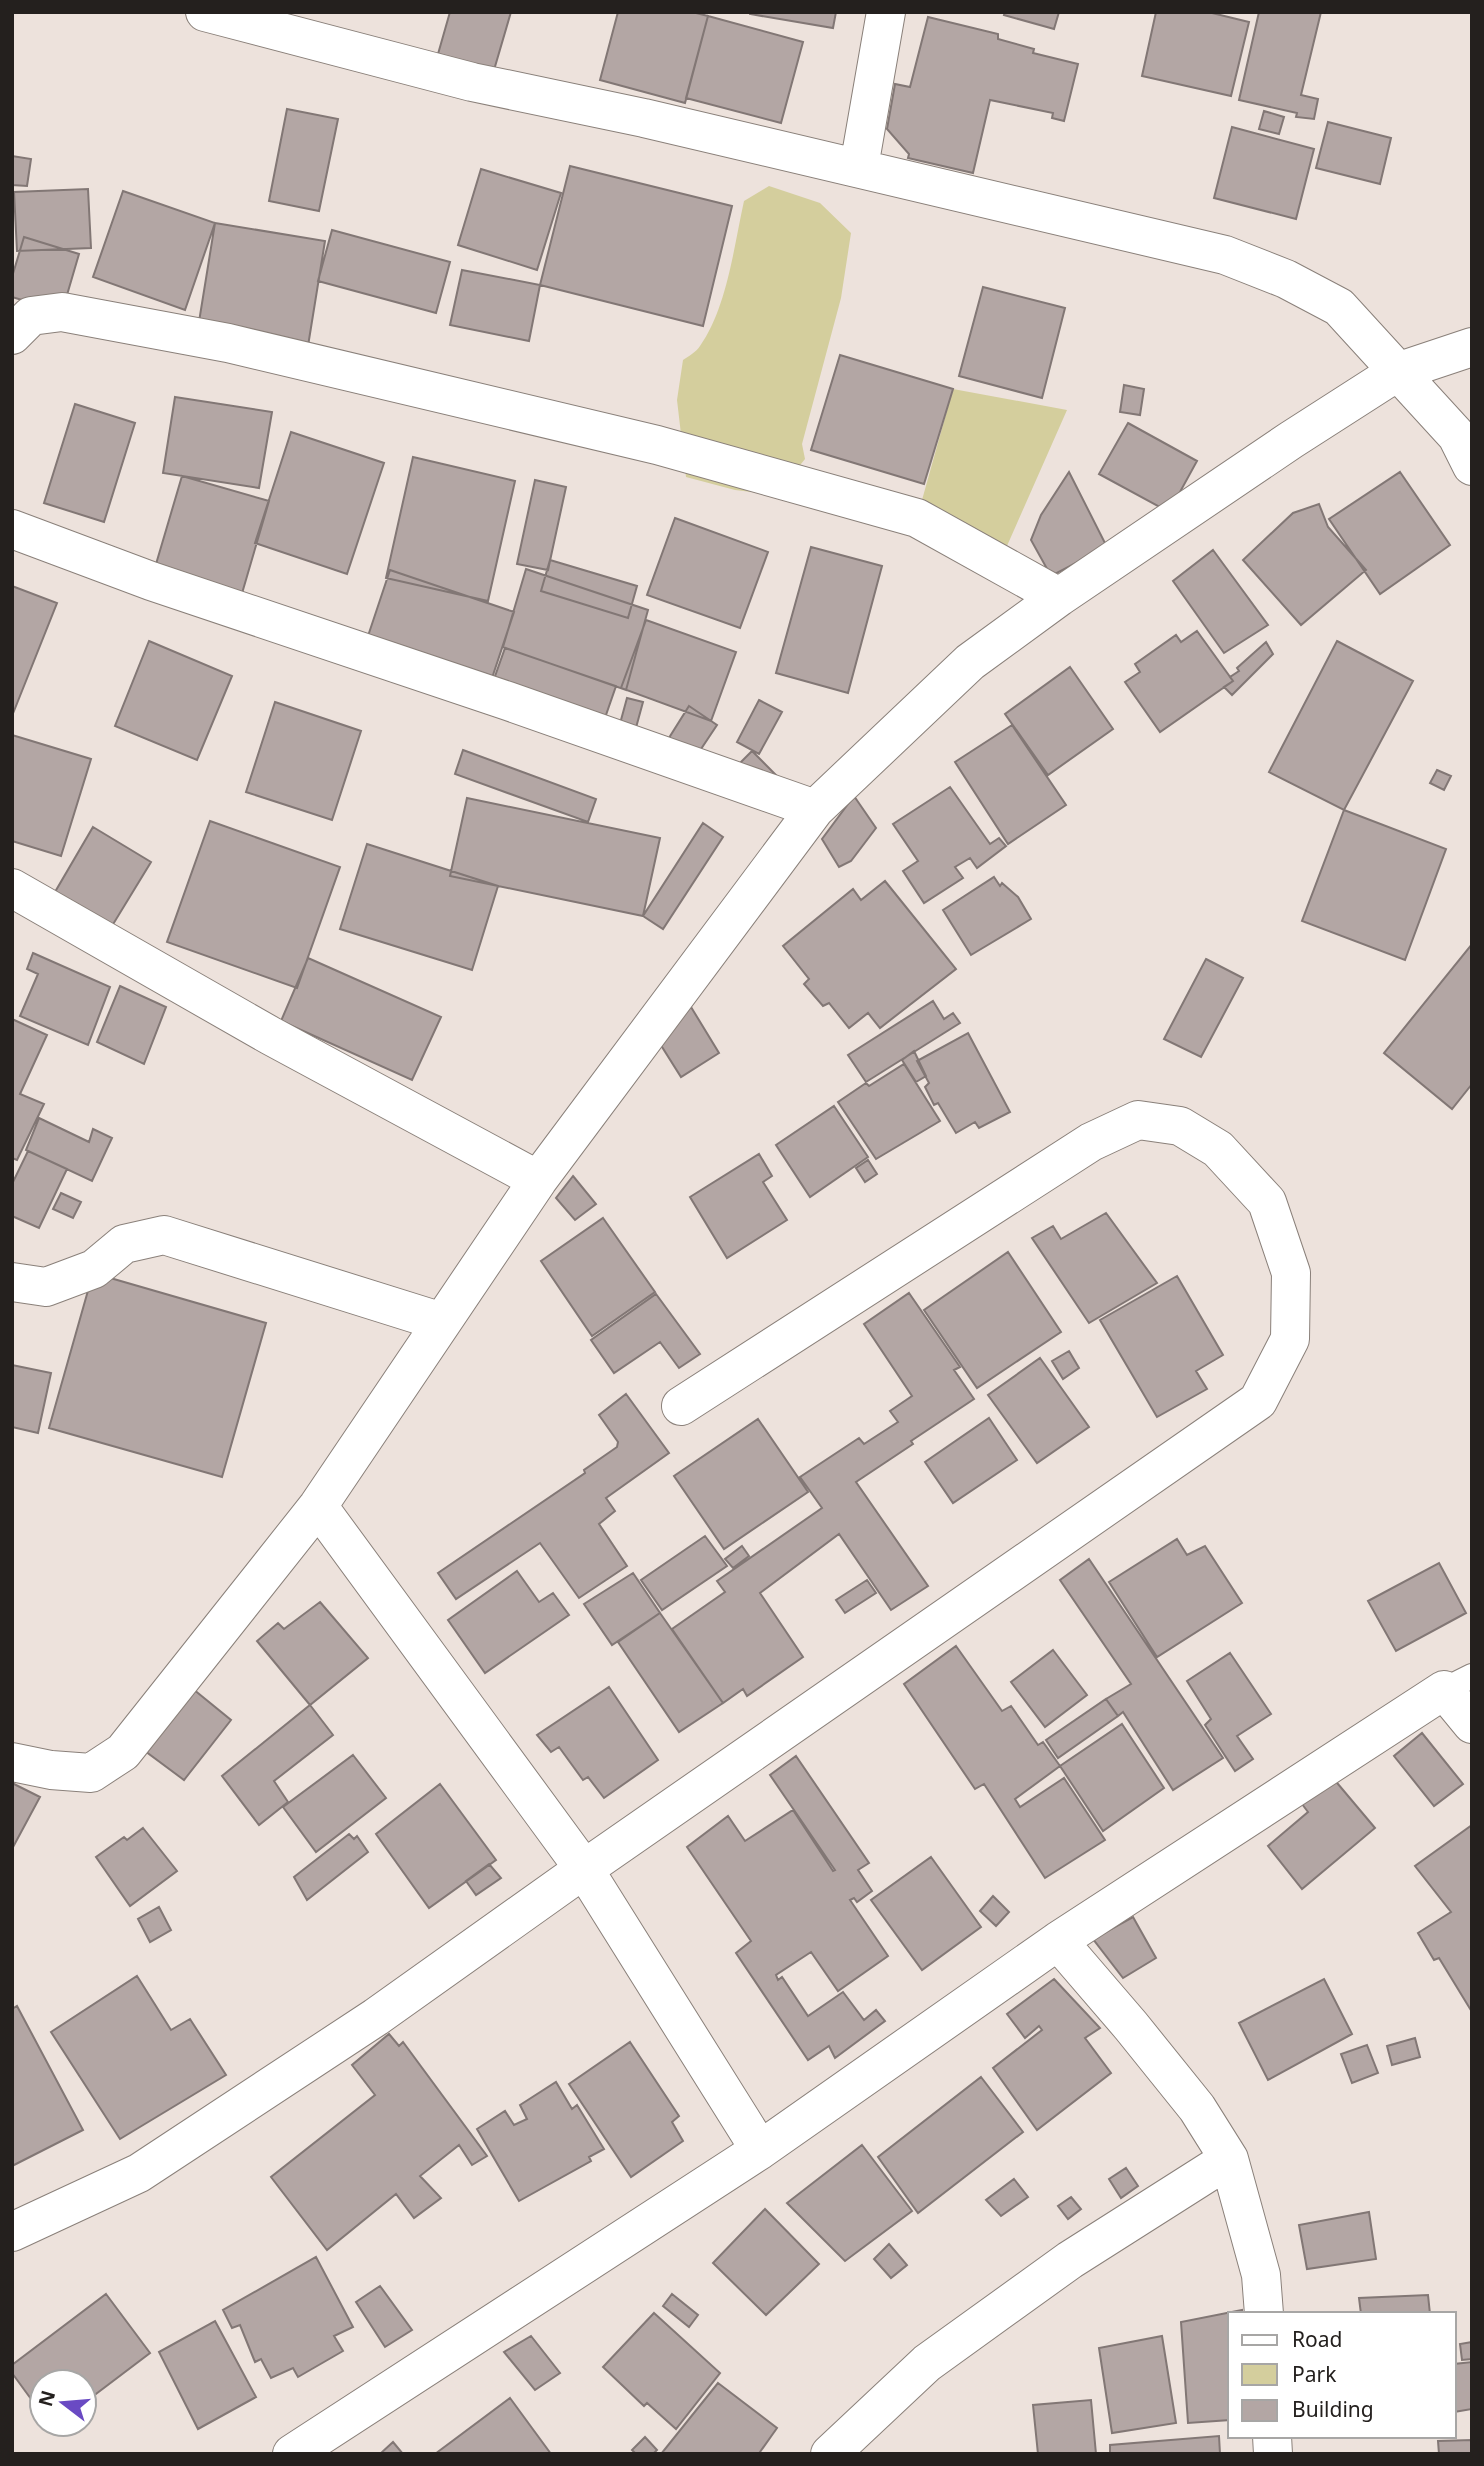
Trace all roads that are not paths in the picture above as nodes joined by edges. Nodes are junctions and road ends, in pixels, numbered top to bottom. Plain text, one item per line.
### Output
1 (205, 12) edge
2 (886, 12) edge
3 (859, 167) junction
4 (12, 335) edge
5 (1472, 347) edge
6 (1397, 372) junction
7 (1472, 466) edge
8 (12, 529) edge
9 (1059, 597) junction
10 (815, 809) junction
11 (12, 888) edge
12 (538, 1180) junction
13 (12, 1282) edge
14 (442, 1322) junction
15 (681, 1406) dead end
16 (318, 1506) junction
17 (1458, 1683) edge
18 (1472, 1724) edge
19 (12, 1762) edge
20 (584, 1869) junction
21 (1058, 1941) junction
22 (760, 2150) junction
23 (1229, 2160) junction
24 (12, 2232) edge
25 (1264, 2312) edge
26 (292, 2454) edge
27 (830, 2454) edge

1 - 3 street
2 - 3 street
3 - 6 street
4 - 9 street
5 - 6 street
6 - 7 street
6 - 9 street
8 - 10 street
9 - 10 street
10 - 12 street
11 - 12 street
12 - 14 street
13 - 14 street
14 - 16 street
15 - 20 street
16 - 19 street
16 - 20 street
17 - 18 street
17 - 21 street
20 - 22 street
20 - 24 street
21 - 22 street
21 - 23 street
22 - 26 street
23 - 25 street
23 - 27 street

